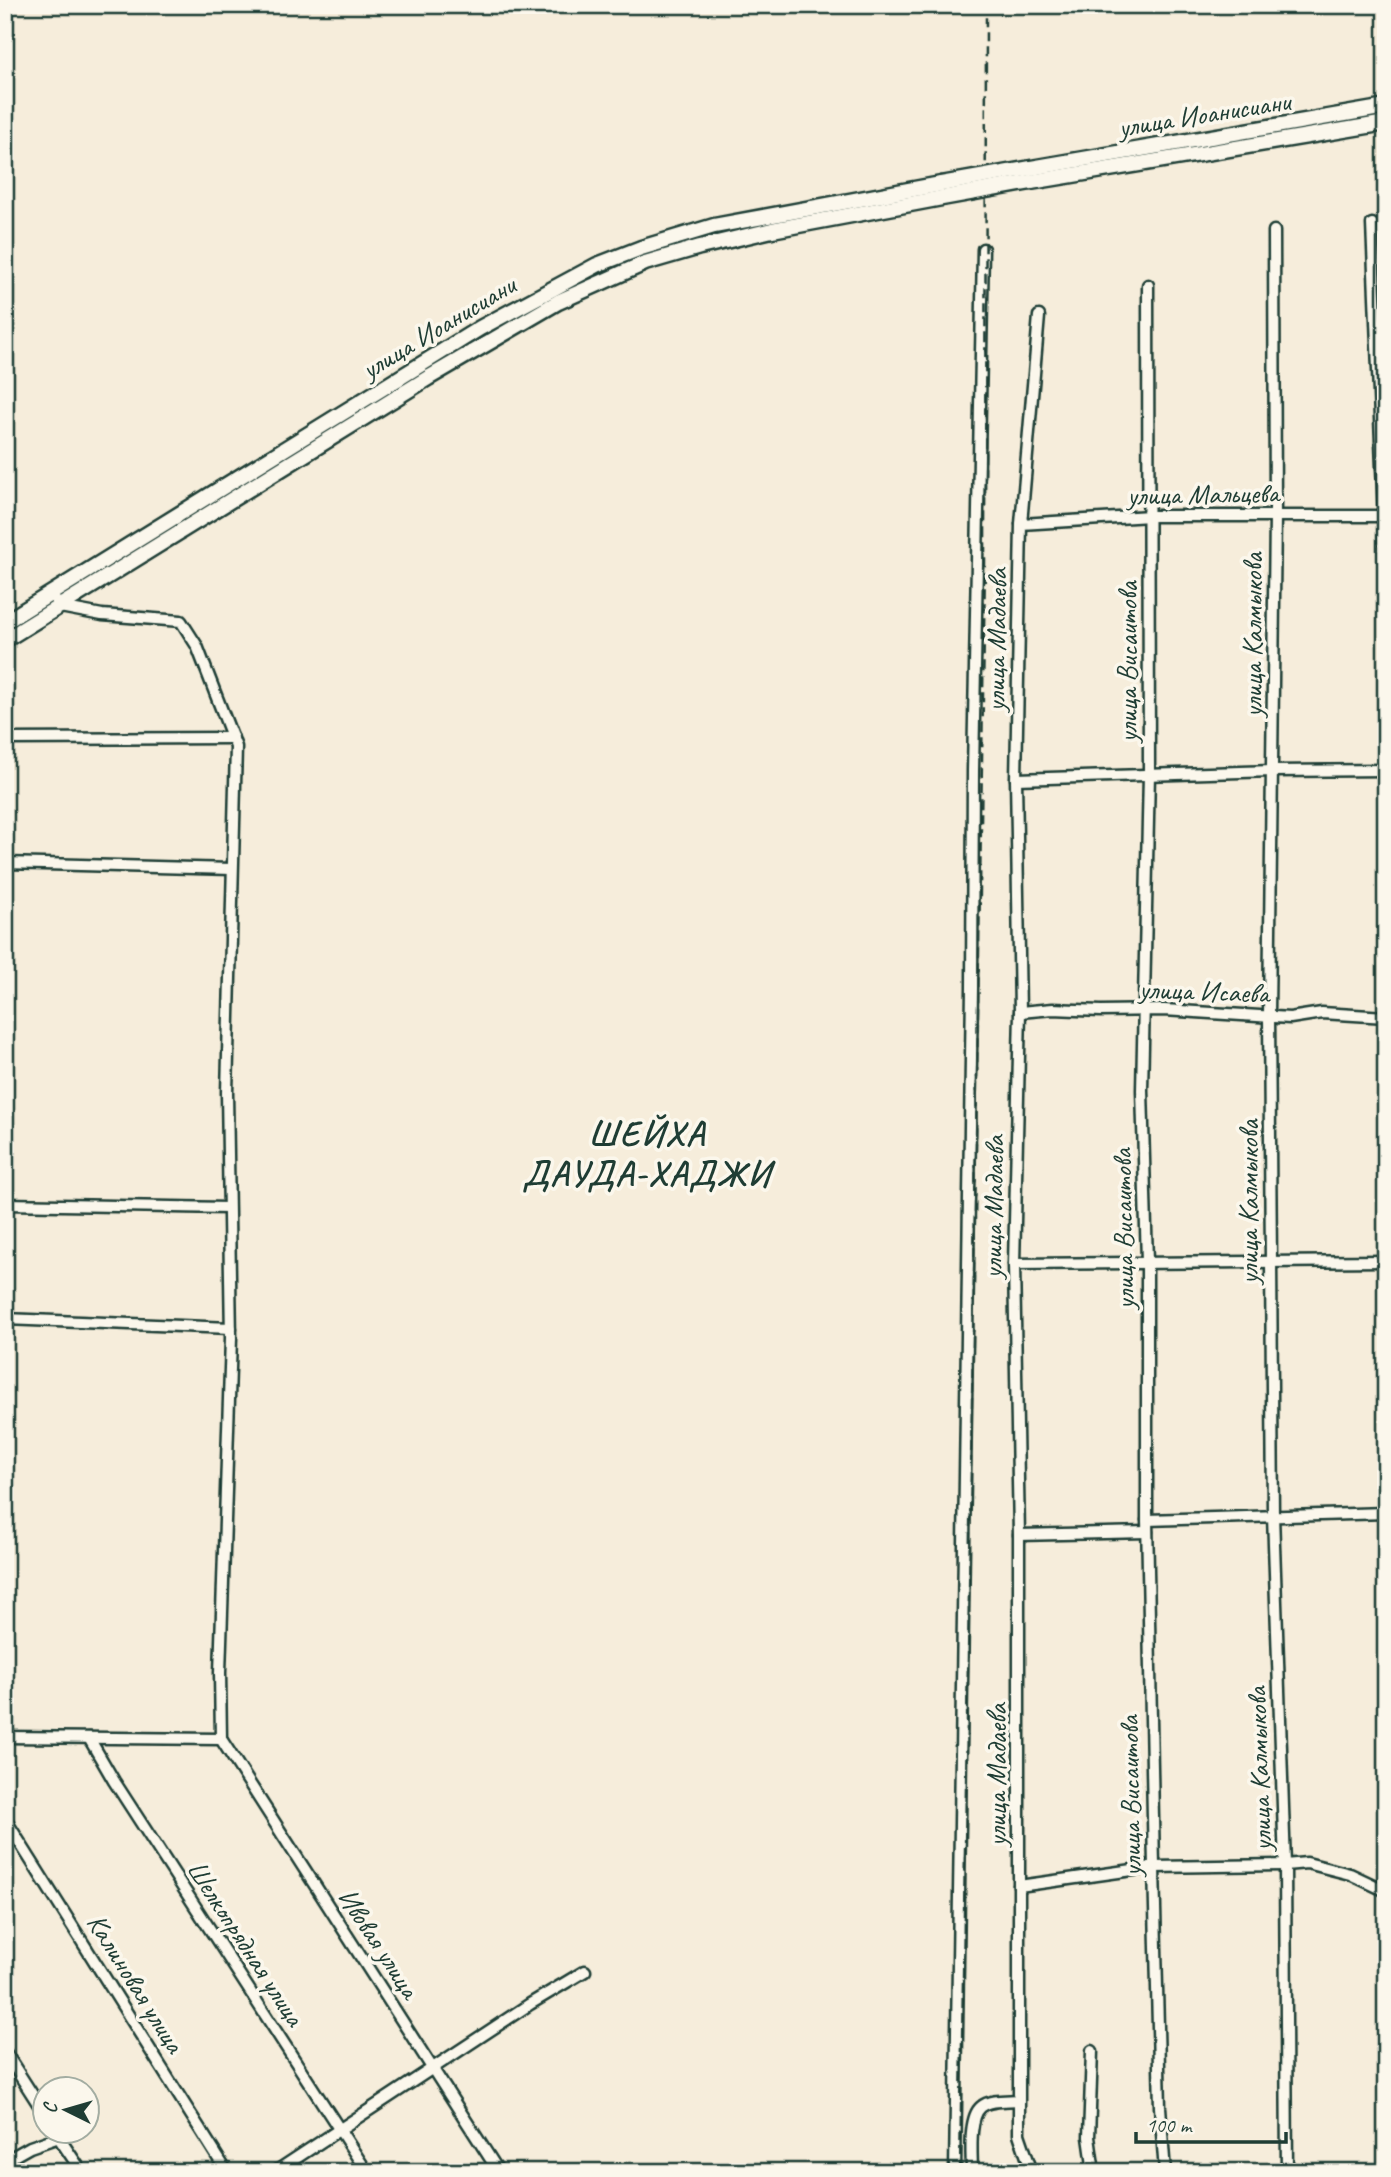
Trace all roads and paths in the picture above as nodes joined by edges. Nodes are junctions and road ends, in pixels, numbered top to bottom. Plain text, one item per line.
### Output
1 (1386, 107) edge
2 (1386, 123) edge
3 (1031, 175) junction
4 (942, 191) junction
5 (1372, 224) dead end
6 (1274, 231) dead end
7 (982, 249) dead end
8 (1148, 285) dead end
9 (1039, 316) dead end
10 (1150, 516) junction
11 (1275, 516) junction
12 (1384, 516) edge
13 (1021, 524) junction
14 (1386, 564) edge
15 (51, 594) junction
16 (60, 607) junction
17 (5, 622) edge
18 (5, 640) edge
19 (233, 738) junction
20 (5, 740) edge
21 (1386, 770) edge
22 (1273, 771) junction
23 (1149, 774) junction
24 (1016, 779) junction
25 (5, 863) edge
26 (232, 869) junction
27 (1145, 1011) junction
28 (1020, 1012) junction
29 (1269, 1016) junction
30 (1386, 1017) edge
31 (5, 1204) edge
32 (228, 1208) junction
33 (1386, 1261) edge
34 (1147, 1262) junction
35 (1270, 1262) junction
36 (1014, 1264) junction
37 (5, 1319) edge
38 (231, 1328) junction
39 (1386, 1513) edge
40 (1273, 1515) junction
41 (1147, 1520) junction
42 (1147, 1532) junction
43 (1019, 1535) junction
44 (5, 1737) edge
45 (89, 1738) junction
46 (220, 1739) junction
47 (5, 1819) edge
48 (1285, 1866) junction
49 (1154, 1867) junction
50 (1019, 1886) junction
51 (1386, 1891) edge
52 (585, 1971) dead end
53 (1092, 2051) dead end
54 (5, 2052) edge
55 (432, 2068) junction
56 (32, 2094) edge
57 (1018, 2100) junction
58 (340, 2128) junction
59 (32, 2146) edge
60 (65, 2146) edge
61 (5, 2161) edge
62 (82, 2172) edge
63 (227, 2172) edge
64 (275, 2172) edge
65 (367, 2172) edge
66 (499, 2172) edge
67 (955, 2172) edge
68 (972, 2172) edge
69 (1032, 2172) edge
70 (1094, 2172) edge
71 (1165, 2172) edge
72 (1287, 2172) edge

1 - 3 main road, улица Иоанисиани
2 - 3 main road, улица Иоанисиани
3 - 4 main road, bridge
4 - 15 main road, улица Иоанисиани
4 - 16 main road
5 - 12 street
6 - 11 street, улица Калмыкова
7 - 67 street
8 - 10 street, улица Висаитова
9 - 13 street, улица Мадаева
10 - 11 street, улица Мальцева
10 - 13 street, улица Мальцева
10 - 23 street, улица Висаитова
11 - 12 street, улица Мальцева
11 - 22 street, улица Калмыкова
12 - 14 street
13 - 24 street, улица Мадаева
15 - 16 street
15 - 17 main road, улица Иоанисиани
16 - 18 main road
16 - 19 street
19 - 20 street
19 - 26 street
21 - 22 street
22 - 23 street
22 - 29 street, улица Калмыкова
23 - 24 street
23 - 27 street, улица Висаитова
24 - 28 street, улица Мадаева
25 - 26 street
26 - 32 street
27 - 28 street, улица Исаева
27 - 29 street, улица Исаева
27 - 34 street, улица Висаитова
28 - 36 street, улица Мадаева
29 - 30 street, улица Исаева
29 - 35 street, улица Калмыкова
31 - 32 street
32 - 38 street
33 - 35 street
34 - 35 street
34 - 36 street
34 - 41 street, улица Висаитова
35 - 40 street, улица Калмыкова
36 - 43 street, улица Мадаева
37 - 38 street
38 - 46 street
39 - 40 street
40 - 41 street
40 - 48 street, улица Калмыкова
41 - 42 street, улица Висаитова
42 - 43 street
42 - 49 street, улица Висаитова
43 - 50 street, улица Мадаева
44 - 45 street
45 - 46 street
45 - 58 street, Шелкопрядная улица
46 - 55 street, Ивовая улица
47 - 63 street, Калиновая улица
48 - 49 street
48 - 51 street
48 - 72 street, улица Калмыкова
49 - 50 street
49 - 71 street, улица Висаитова
50 - 57 street, улица Мадаева
52 - 55 street
53 - 70 street
54 - 56 street
55 - 58 street
55 - 66 street, Ивовая улица
57 - 68 street
57 - 69 street, улица Мадаева
58 - 64 street
58 - 65 street, Шелкопрядная улица
59 - 61 street
60 - 62 street

